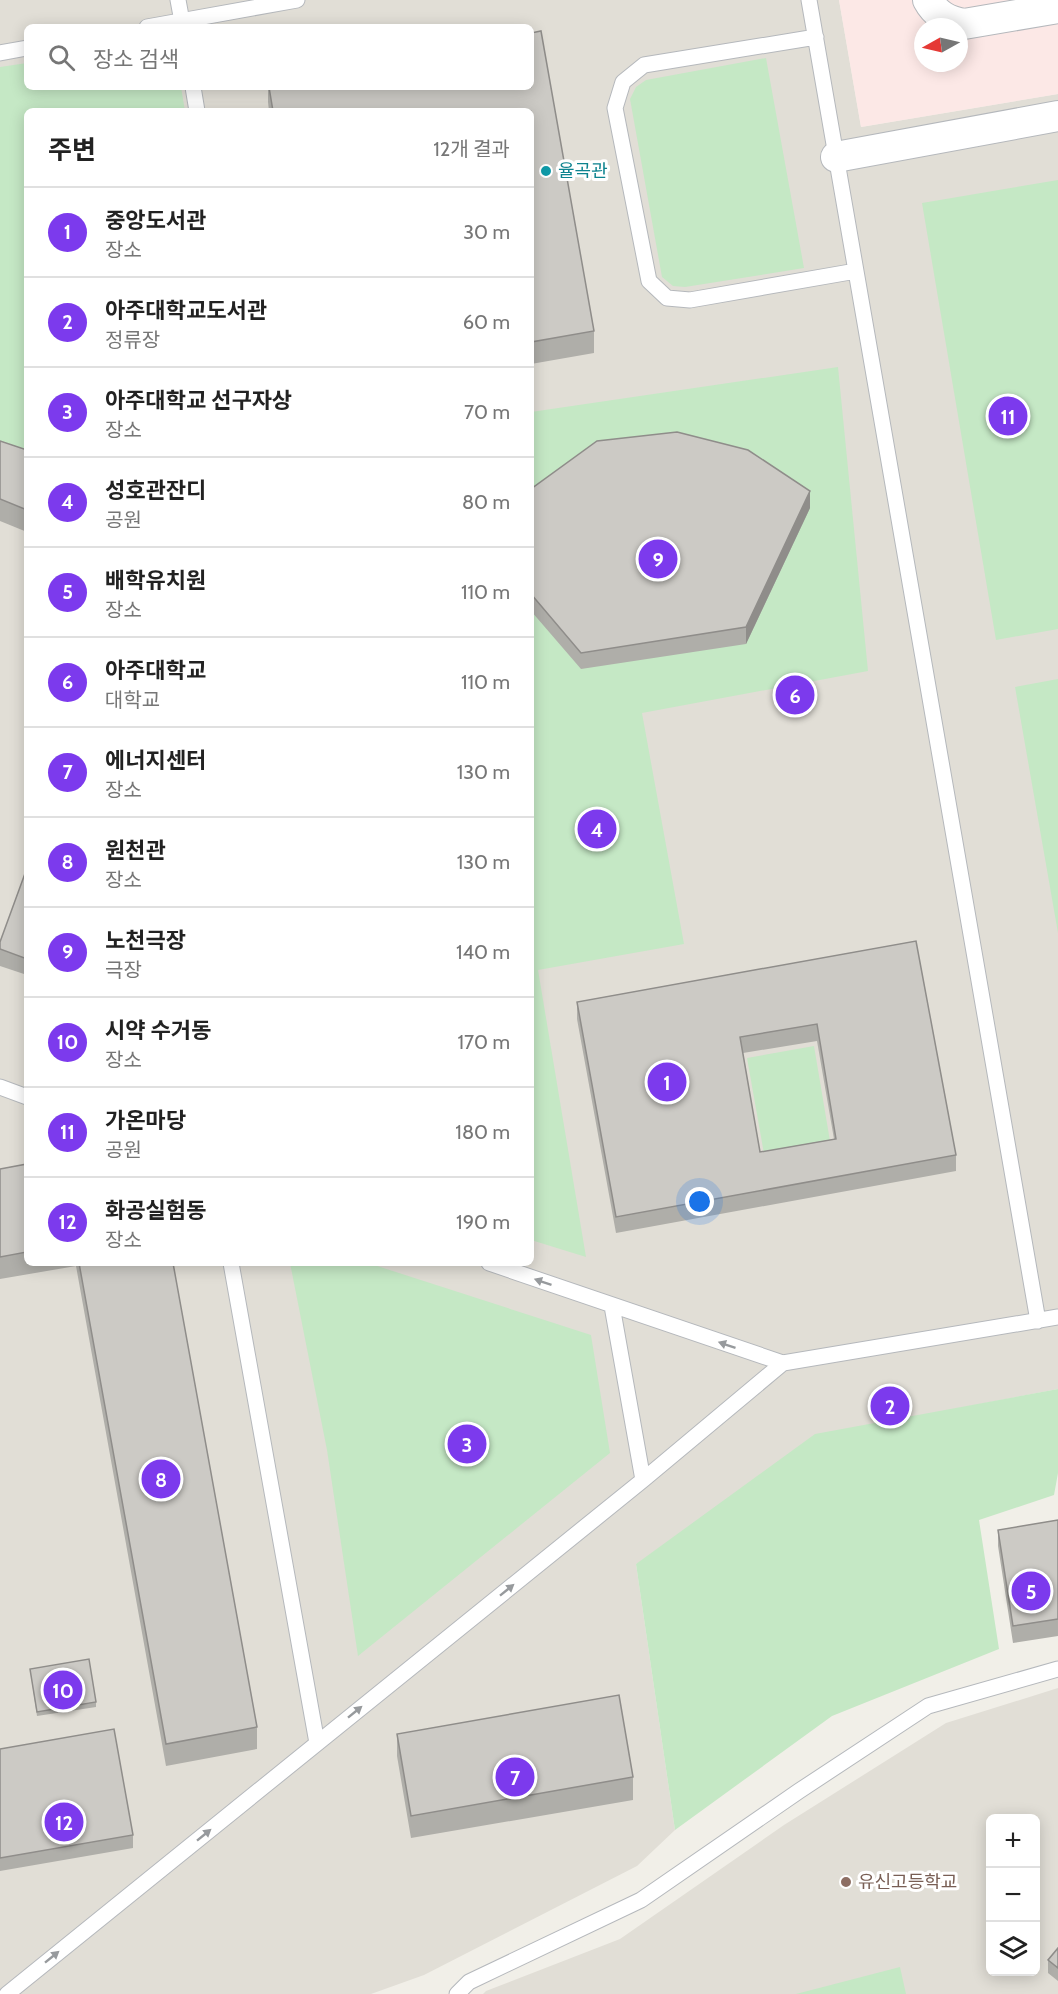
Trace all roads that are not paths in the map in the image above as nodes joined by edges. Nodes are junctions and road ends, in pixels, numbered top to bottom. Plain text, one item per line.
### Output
1 (178, 0) edge
2 (297, 0) edge
3 (809, 0) edge
4 (928, 0) edge
5 (1058, 8) edge
6 (182, 24) edge
7 (816, 37) junction
8 (24, 49) edge
9 (0, 53) edge
10 (194, 90) edge
11 (196, 108) edge
12 (1058, 116) edge
13 (836, 157) junction
14 (856, 271) junction
15 (0, 1087) edge
16 (24, 1096) edge
17 (232, 1266) edge
18 (498, 1266) edge
19 (612, 1306) junction
20 (1058, 1317) edge
21 (1038, 1321) junction
22 (783, 1363) junction
23 (643, 1480) junction
24 (1058, 1669) edge
25 (317, 1743) junction
26 (7, 1994) edge
27 (457, 1994) edge

1 - 6 lane
2 - 6 lane
3 - 7 lane
4 - 5 street
7 - 13 lane
7 - 14 lane
8 - 9 lane
10 - 11 lane
12 - 13 street
13 - 14 lane
14 - 21 lane
15 - 16 lane
17 - 25 lane
19 -> 18 lane
22 -> 19 lane
19 - 23 lane
20 - 21 lane
21 - 22 lane
22 - 23 lane
25 -> 23 lane
24 - 27 lane
26 -> 25 lane

